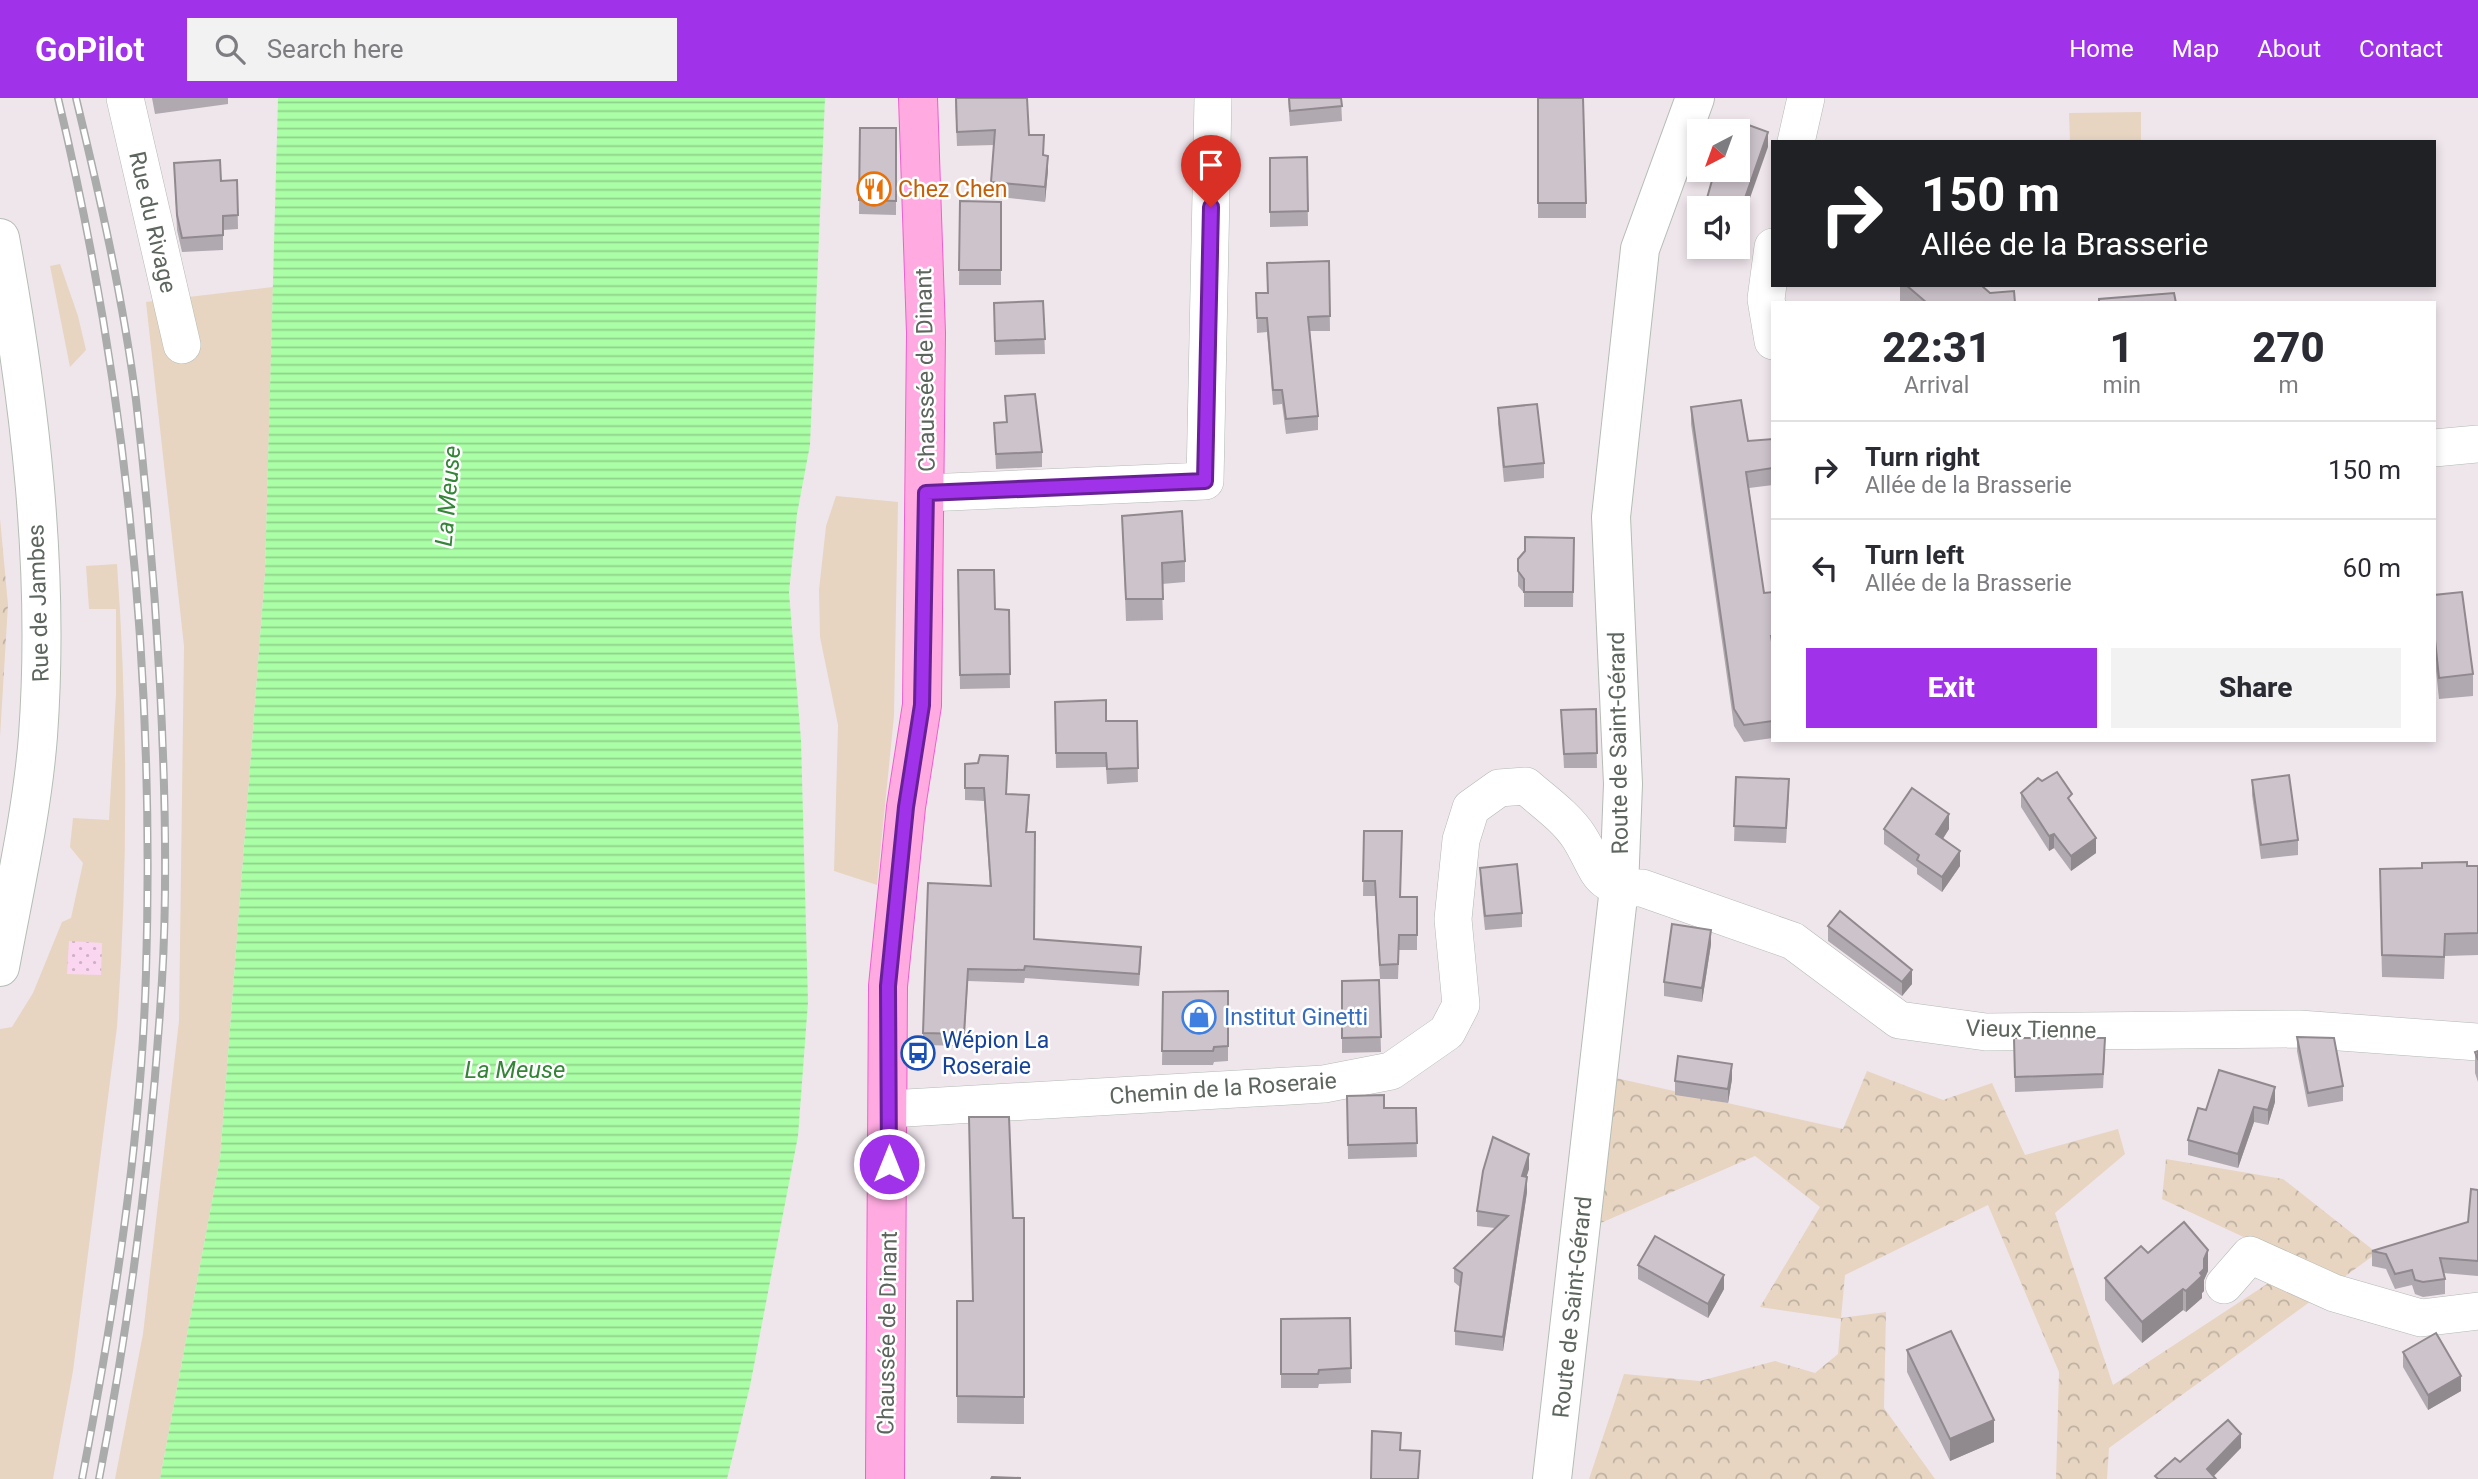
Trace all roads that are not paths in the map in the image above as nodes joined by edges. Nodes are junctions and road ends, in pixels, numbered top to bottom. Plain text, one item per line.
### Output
1 (125, 98) edge
2 (918, 98) edge
3 (1213, 98) edge
4 (1695, 98) edge
5 (1806, 98) edge
6 (1796, 140) edge
7 (0, 238) edge
8 (1771, 262) edge
9 (1771, 329) edge
10 (182, 345) dead end
11 (2478, 444) edge
12 (2436, 448) edge
13 (926, 493) junction
14 (1619, 888) junction
15 (0, 967) edge
16 (2478, 1042) edge
17 (889, 1109) junction
18 (2224, 1285) dead end
19 (2478, 1311) edge
20 (885, 1479) edge
21 (1552, 1479) edge

1 - 10 street, Rue du Rivage
2 - 13 main road, Chaussée de Dinant
3 - 13 street
4 - 14 main road, Route de Saint-Gérard
5 - 6 street
7 - 15 main road, Rue de Jambes
8 - 9 street
11 - 12 street
13 - 17 main road, Chaussée de Dinant
14 - 16 street, Vieux Tienne
14 - 17 street, Chemin de la Roseraie
14 - 21 main road, Route de Saint-Gérard
17 - 20 main road, Chaussée de Dinant
18 - 19 street

